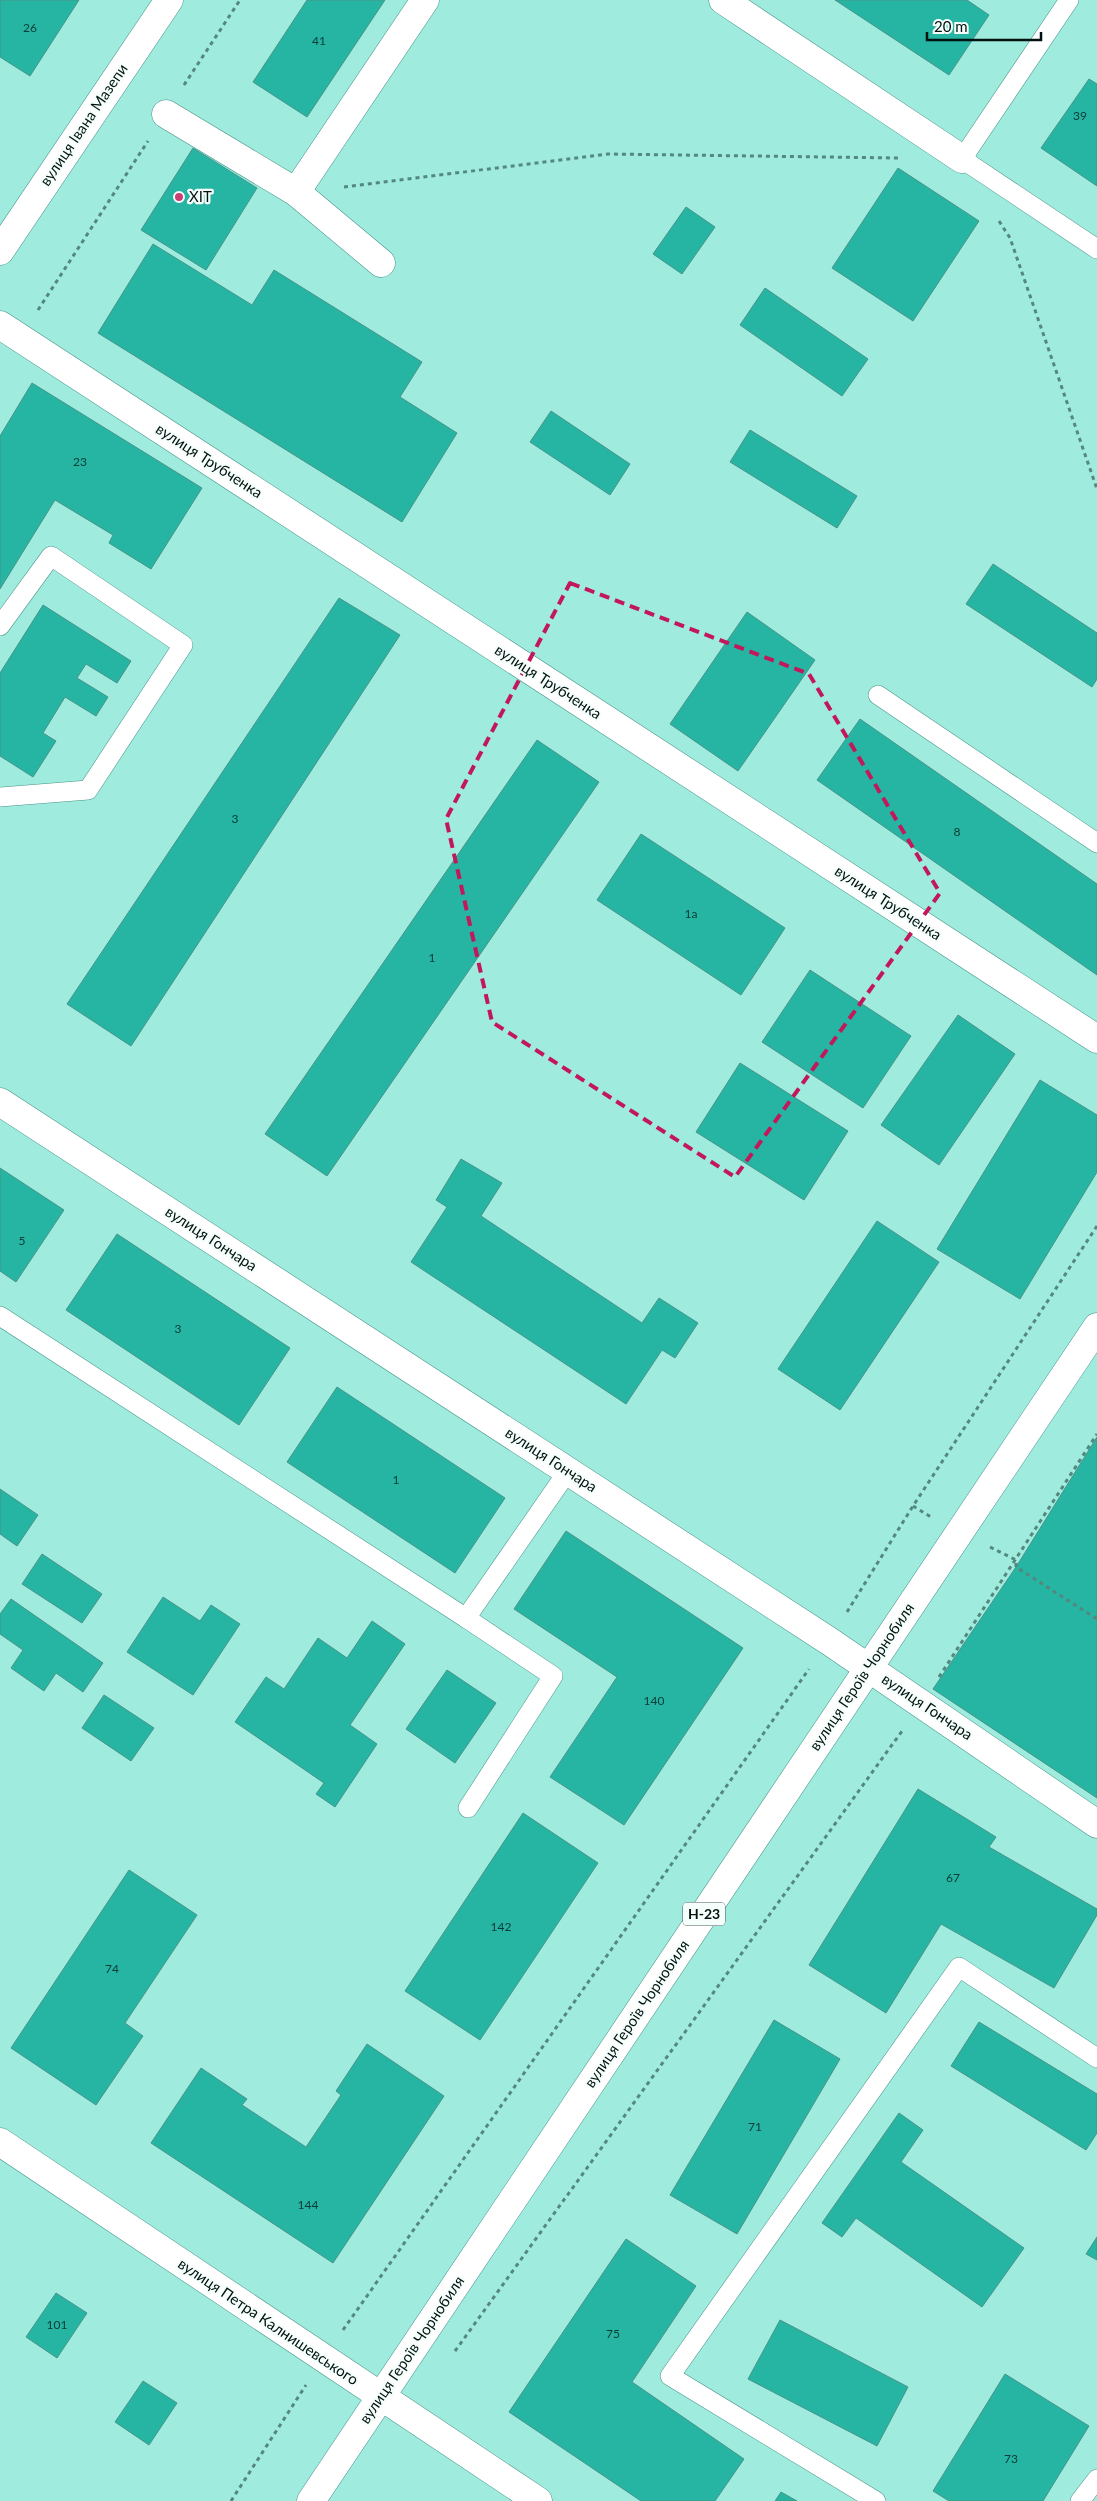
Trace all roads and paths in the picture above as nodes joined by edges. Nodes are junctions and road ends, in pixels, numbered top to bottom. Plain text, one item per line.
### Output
1 (169, 0) edge
2 (240, 0) edge
3 (424, 0) edge
4 (724, 0) edge
5 (1069, 0) edge
6 (166, 114) junction
7 (903, 158) dead end
8 (962, 159) junction
9 (296, 192) junction
10 (995, 214) dead end
11 (1097, 249) edge
12 (0, 251) edge
13 (381, 263) dead end
14 (10, 332) edge
15 (1097, 489) edge
16 (0, 626) edge
17 (878, 695) dead end
18 (0, 797) edge
19 (1097, 843) edge
20 (1097, 1038) edge
21 (0, 1102) edge
22 (1097, 1226) edge
23 (0, 1316) edge
24 (1097, 1327) edge
25 (1097, 1434) edge
26 (568, 1471) junction
27 (913, 1506) junction
28 (960, 1533) junction
29 (1016, 1560) junction
30 (466, 1618) junction
31 (1097, 1619) edge
32 (830, 1640) junction
33 (868, 1668) junction
34 (922, 1704) junction
35 (468, 1808) dead end
36 (1097, 1824) edge
37 (1097, 2058) edge
38 (0, 2142) edge
39 (322, 2359) junction
40 (449, 2359) dead end
41 (380, 2397) junction
42 (1097, 2479) edge
43 (231, 2501) edge
44 (311, 2501) edge
45 (538, 2501) edge
46 (876, 2501) edge
47 (1080, 2501) edge

1 - 12 street, вулиця Івана Мазепи
2 - 6 path
3 - 9 street
4 - 8 street
5 - 8 lane
6 - 9 street
6 - 14 path
7 - 9 path
8 - 11 lane
9 - 13 street
10 - 15 path
14 - 20 street, вулиця Трубченка
16 - 18 lane
17 - 19 lane
21 - 26 street, вулиця Гончара
22 - 27 path
23 - 30 lane
24 - 28 street, вулиця Героїв Чорнобиля / Н-23
25 - 29 path
26 - 30 lane
26 - 32 street, вулиця Гончара
27 - 28 path
27 - 32 path
28 - 29 path
28 - 33 street, вулиця Героїв Чорнобиля / Н-23
29 - 31 path
29 - 34 path
30 - 35 lane
32 - 33 street, вулиця Гончара
32 - 39 path
33 - 34 street, вулиця Гончара
33 - 41 street, вулиця Героїв Чорнобиля / Н-23
34 - 36 street, вулиця Гончара
34 - 40 path
37 - 46 lane
38 - 39 street, вулиця Петра Калнишевського
39 - 41 street, вулиця Петра Калнишевського
39 - 43 path
41 - 44 street, вулиця Героїв Чорнобиля / Н-23
41 - 45 street, вулиця Петра Калнишевського
42 - 47 lane

